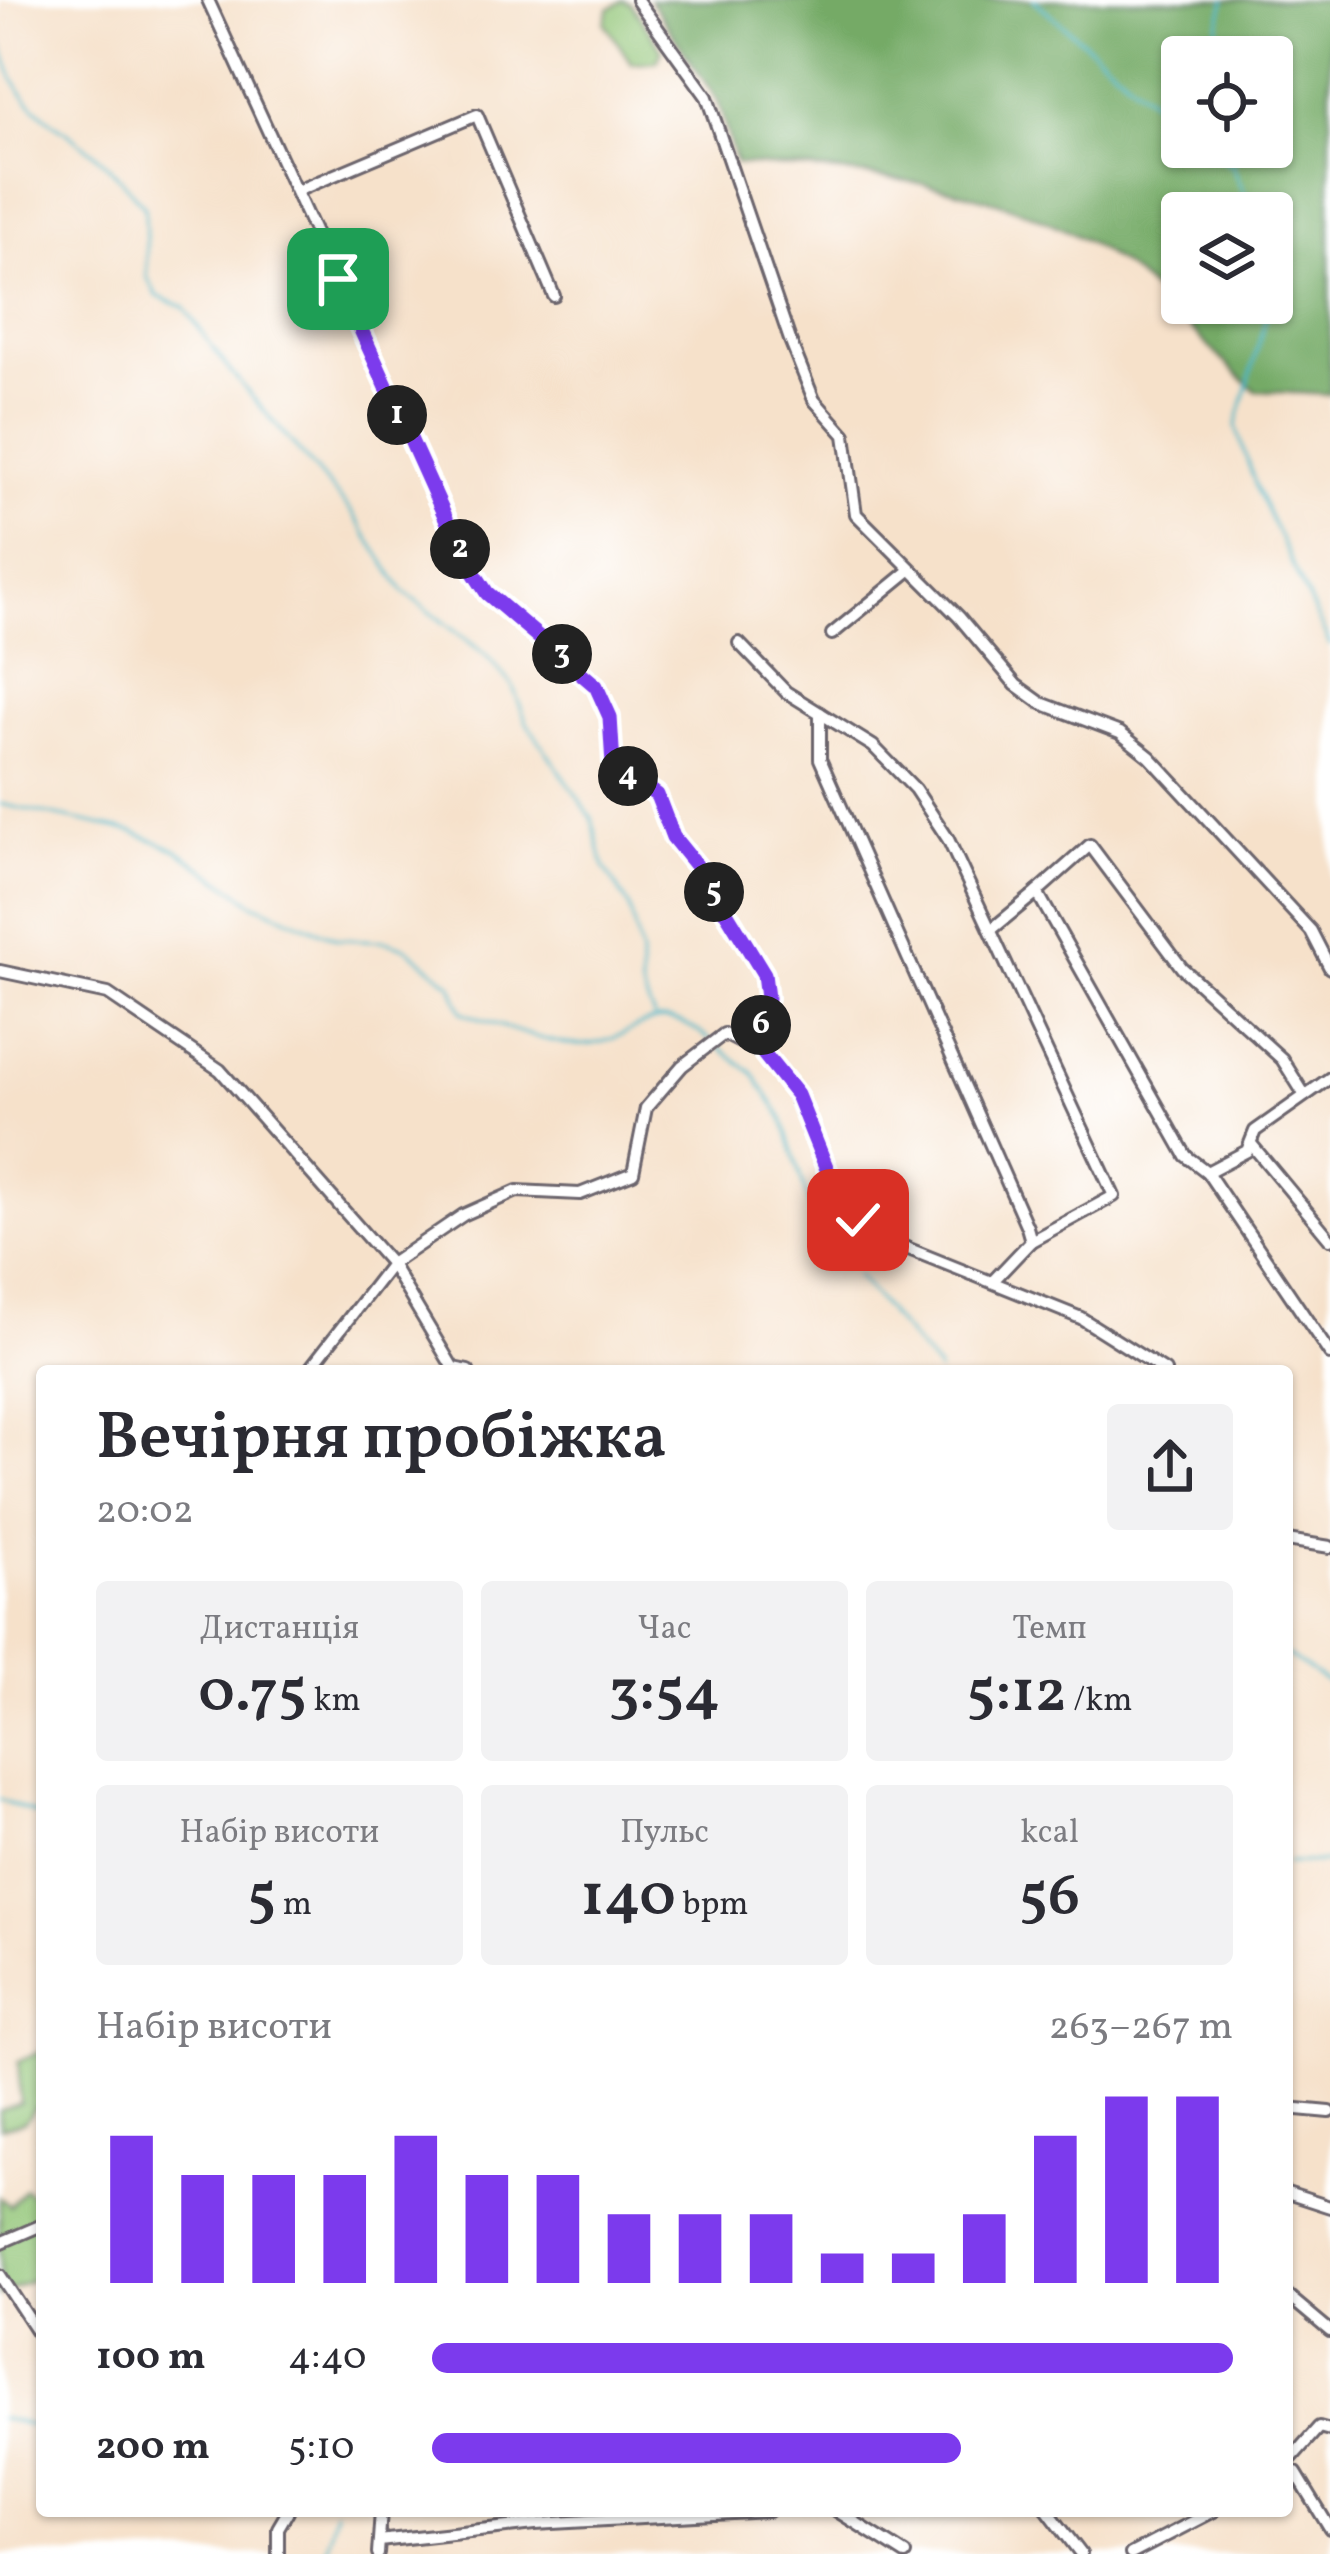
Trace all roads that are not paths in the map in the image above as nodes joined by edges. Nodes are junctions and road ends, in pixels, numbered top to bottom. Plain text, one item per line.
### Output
1 (208, 0) edge
2 (638, 0) edge
3 (298, 190) junction
4 (554, 296) dead end
5 (909, 571) junction
6 (832, 634) dead end
7 (739, 643) dead end
8 (820, 713) junction
9 (1037, 892) junction
10 (991, 929) junction
11 (1330, 968) edge
12 (0, 971) edge
13 (764, 1054) junction
14 (1330, 1078) edge
15 (1304, 1094) junction
16 (1252, 1145) junction
17 (1207, 1172) junction
18 (1330, 1239) edge
19 (1031, 1241) junction
20 (391, 1264) junction
21 (994, 1281) junction
22 (1330, 1354) edge
23 (313, 1365) edge
24 (451, 1365) edge
25 (1156, 1365) edge
26 (1293, 1541) edge
27 (1330, 1546) edge
28 (1293, 2109) edge
29 (1330, 2112) edge
30 (1293, 2195) edge
31 (1330, 2207) edge
32 (36, 2228) edge
33 (0, 2243) edge
34 (0, 2275) edge
35 (1293, 2300) edge
36 (36, 2321) edge
37 (1330, 2331) edge
38 (1329, 2427) edge
39 (1293, 2458) edge
40 (1293, 2471) edge
41 (285, 2517) edge
42 (380, 2517) edge
43 (656, 2517) edge
44 (846, 2517) edge
45 (1053, 2517) edge
46 (1202, 2517) edge
47 (1330, 2529) edge
48 (378, 2547) edge
49 (278, 2554) edge
50 (905, 2554) edge
51 (1081, 2554) edge
52 (1131, 2554) edge

1 - 3 street
2 - 5 street
3 - 4 street
3 - 13 street
5 - 6 street
5 - 11 street
7 - 8 street
8 - 10 street
8 - 19 street
9 - 10 street
9 - 15 street
9 - 17 street
10 - 19 street
12 - 20 street
13 - 20 street
13 - 21 street
14 - 15 street
15 - 16 street
16 - 17 street
16 - 18 street
17 - 22 street
19 - 21 street
20 - 23 street
20 - 24 street
21 - 25 street
26 - 27 street
28 - 29 street
30 - 31 street
32 - 33 street
34 - 36 street
35 - 37 street
38 - 39 street
40 - 47 street
41 - 49 street
42 - 48 street
43 - 48 street
44 - 50 street
45 - 51 street
46 - 52 street

